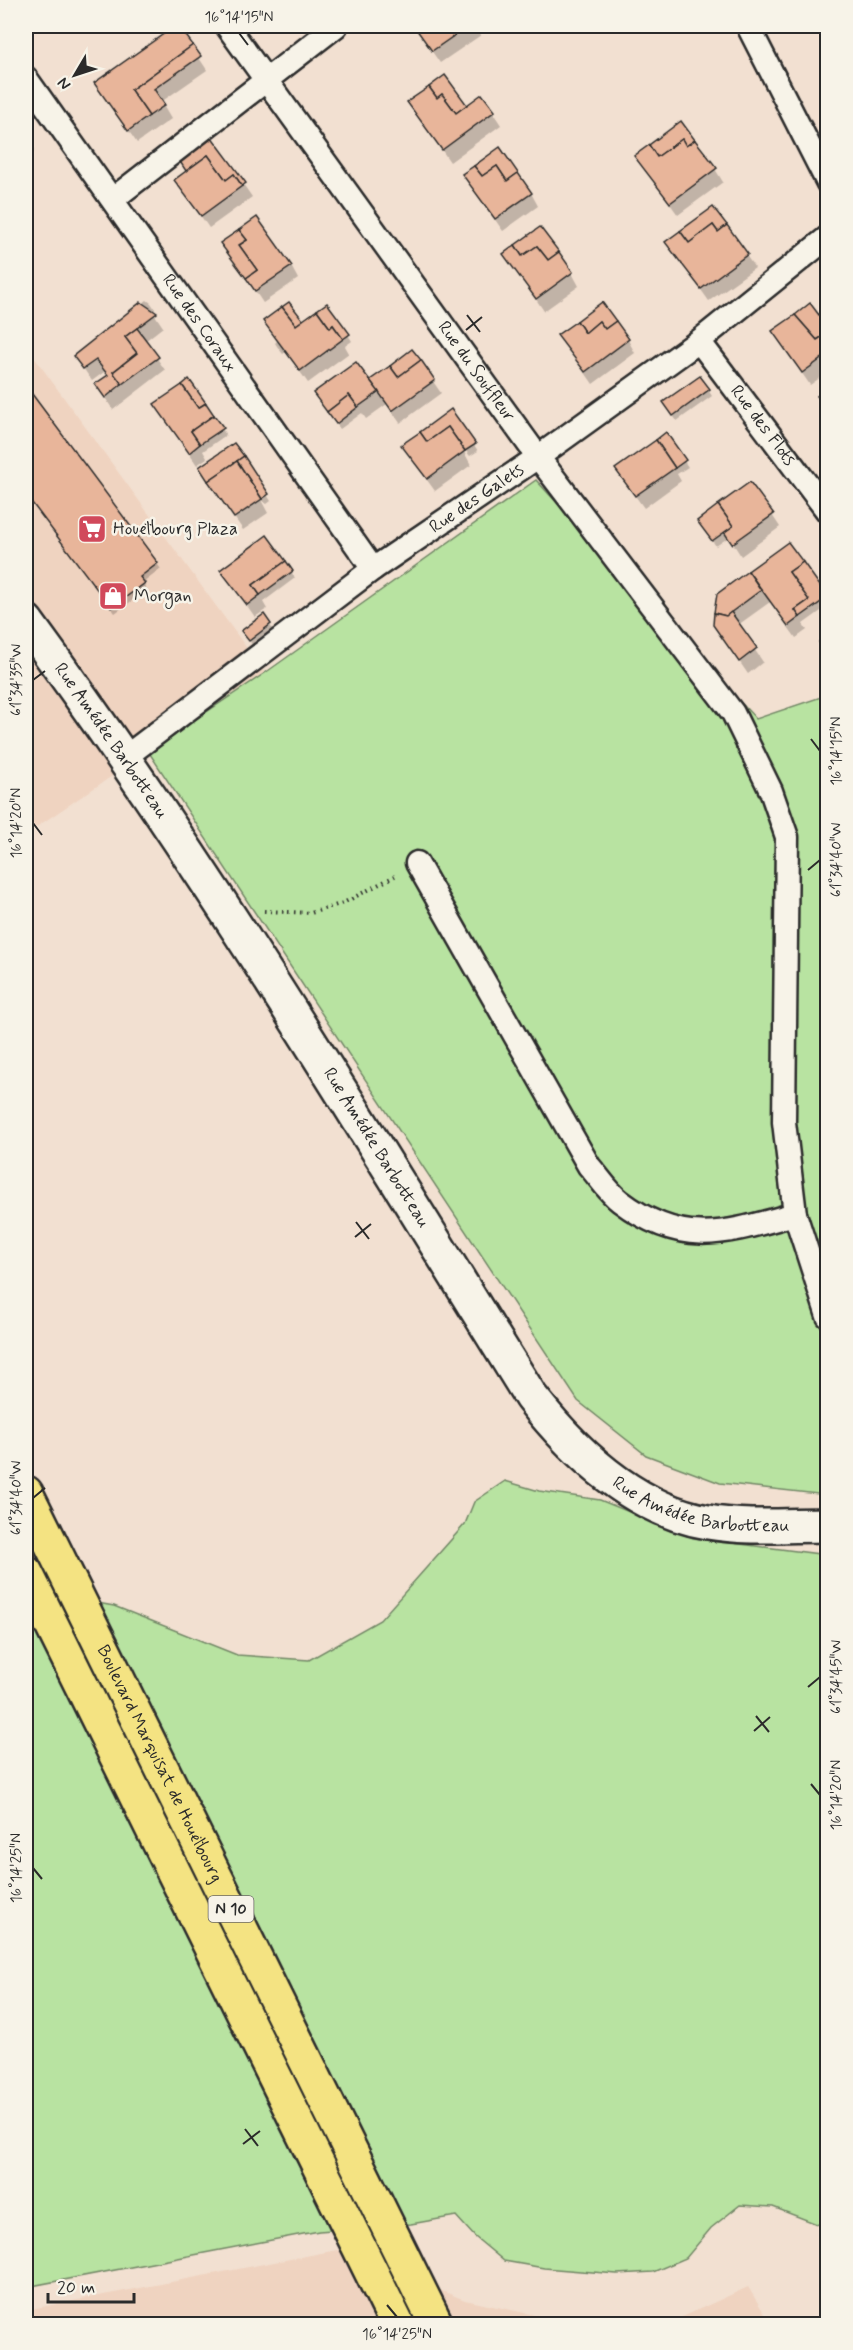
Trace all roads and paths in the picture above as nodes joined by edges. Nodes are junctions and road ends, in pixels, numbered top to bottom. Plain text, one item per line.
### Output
1 (227, 26) edge
2 (336, 26) edge
3 (748, 26) edge
4 (26, 78) edge
5 (264, 80) junction
6 (828, 183) edge
7 (113, 199) junction
8 (828, 237) edge
9 (699, 341) junction
10 (538, 457) junction
11 (828, 512) edge
12 (373, 569) junction
13 (26, 621) edge
14 (124, 758) junction
15 (417, 863) joint
16 (227, 909) junction
17 (795, 1214) junction
18 (828, 1316) edge
19 (26, 1493) edge
20 (828, 1525) edge
21 (26, 1573) edge
22 (397, 2325) edge
23 (436, 2325) edge

1 - 5 street, Rue du Souffleur
2 - 5 street
3 - 6 street
4 - 7 street, Rue des Coraux
5 - 7 street
5 - 10 street, Rue du Souffleur
7 - 12 street, Rue des Coraux
8 - 9 street, Rue des Galets
9 - 10 street, Rue des Galets
9 - 11 street, Rue des Flots
10 - 12 street, Rue des Galets
10 - 17 street, Rue du Souffleur
12 - 14 street, Rue des Galets
13 - 14 street, Rue Amédée Barbotteau
14 - 16 street, Rue Amédée Barbotteau
15 - 16 path
15 - 17 street
16 - 20 street, Rue Amédée Barbotteau
17 - 18 street, Rue du Souffleur
19 - 23 main road, Boulevard Marquisat de Houëlbourg / N 10
21 - 22 main road, Boulevard Marquisat de Houëlbourg / N 10

